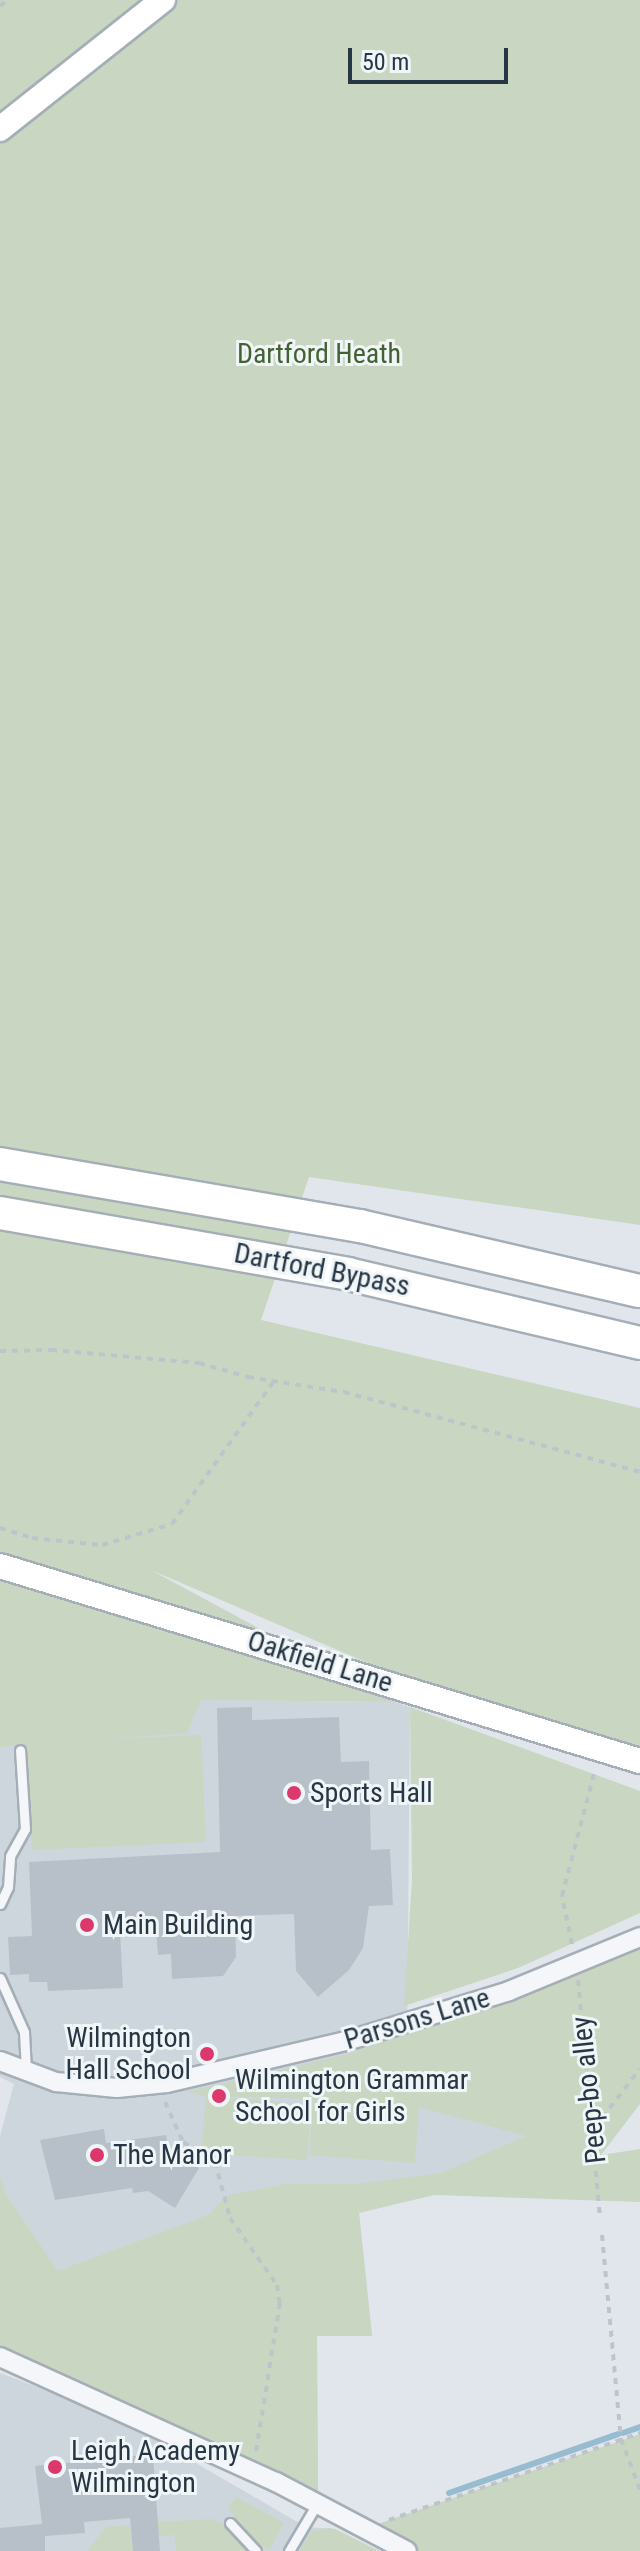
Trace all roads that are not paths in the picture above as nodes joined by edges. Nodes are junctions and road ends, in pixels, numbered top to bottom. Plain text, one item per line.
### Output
1 (163, 0) edge
2 (0, 129) edge
3 (0, 1164) edge
4 (0, 1213) edge
5 (640, 1291) edge
6 (640, 1343) edge
7 (0, 1566) edge
8 (20, 1750) dead end
9 (640, 1761) edge
10 (0, 1904) edge
11 (640, 1937) edge
12 (0, 1978) edge
13 (0, 2061) edge
14 (26, 2071) junction
15 (0, 2357) edge
16 (318, 2502) junction
17 (230, 2523) dead end
18 (256, 2551) edge
19 (289, 2551) edge
20 (407, 2551) edge

1 - 2 street
3 - 5 highway, Dartford Bypass
4 - 6 highway, Dartford Bypass
7 - 9 street, Oakfield Lane
8 - 10 lane
11 - 14 street, Parsons Lane
12 - 14 lane
13 - 14 street, Parsons Lane
15 - 16 street
16 - 19 lane
16 - 20 street
17 - 18 lane

